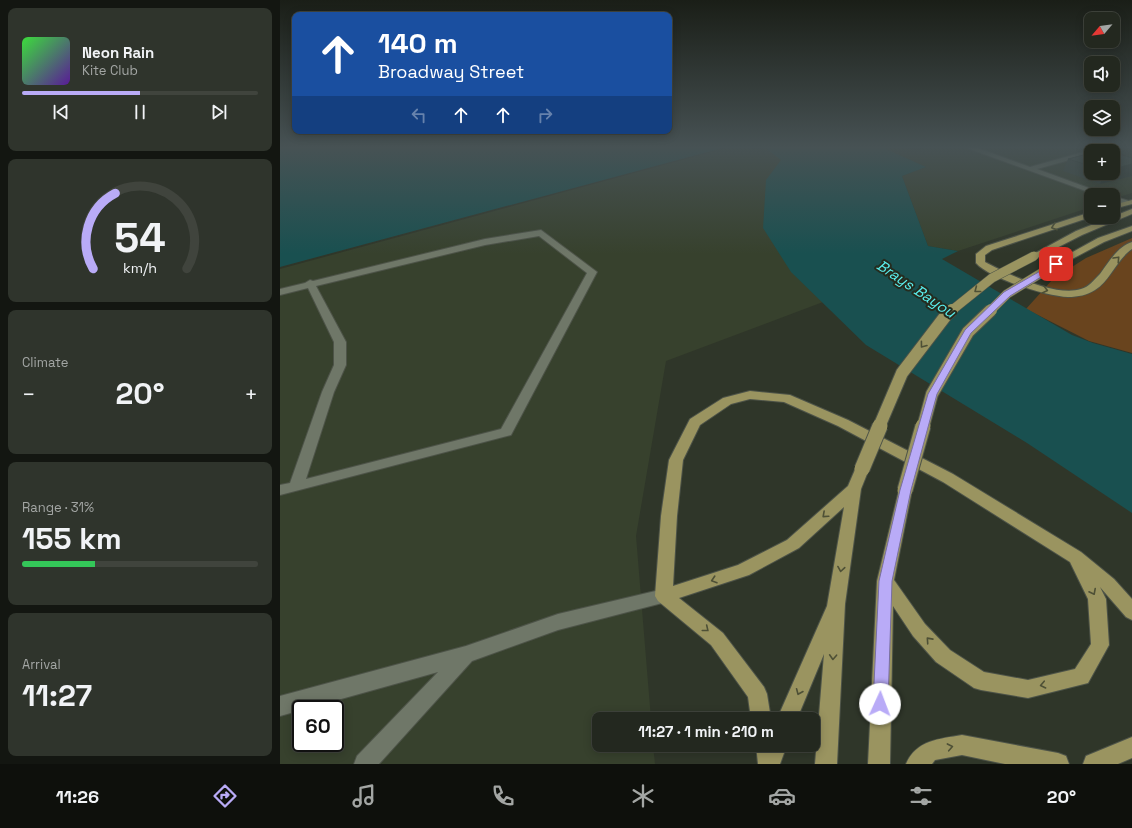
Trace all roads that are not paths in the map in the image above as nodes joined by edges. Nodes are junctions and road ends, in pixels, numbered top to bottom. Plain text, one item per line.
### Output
1 (1068, 183) edge
2 (1084, 188) edge
3 (1132, 211) edge
4 (1084, 216) edge
5 (1132, 228) edge
6 (1132, 245) edge
7 (310, 284) junction
8 (280, 292) edge
9 (296, 487) junction
10 (280, 490) edge
11 (854, 490) junction
12 (1076, 557) junction
13 (885, 581) junction
14 (664, 596) junction
15 (836, 604) junction
16 (1132, 612) edge
17 (466, 655) junction
18 (280, 706) edge
19 (760, 712) edge
20 (791, 712) edge
21 (1132, 747) edge
22 (365, 764) edge
23 (826, 764) edge
24 (879, 764) edge
25 (917, 764) edge
26 (1058, 764) edge
27 (1094, 764) edge

1 - 2 street
3 -> 11 main road, bridge
4 -> 6 main road
5 - 13 main road, bridge
7 - 8 street
7 - 9 street
7 - 9 street
9 - 10 street
11 -> 14 main road
11 -> 15 main road
12 -> 13 main road
12 - 14 main road
12 - 16 main road
13 - 24 main road
14 - 17 street
14 -> 19 main road
15 -> 20 main road
15 -> 23 main road
17 - 18 street
17 - 22 street
21 - 27 main road
25 -> 26 main road

